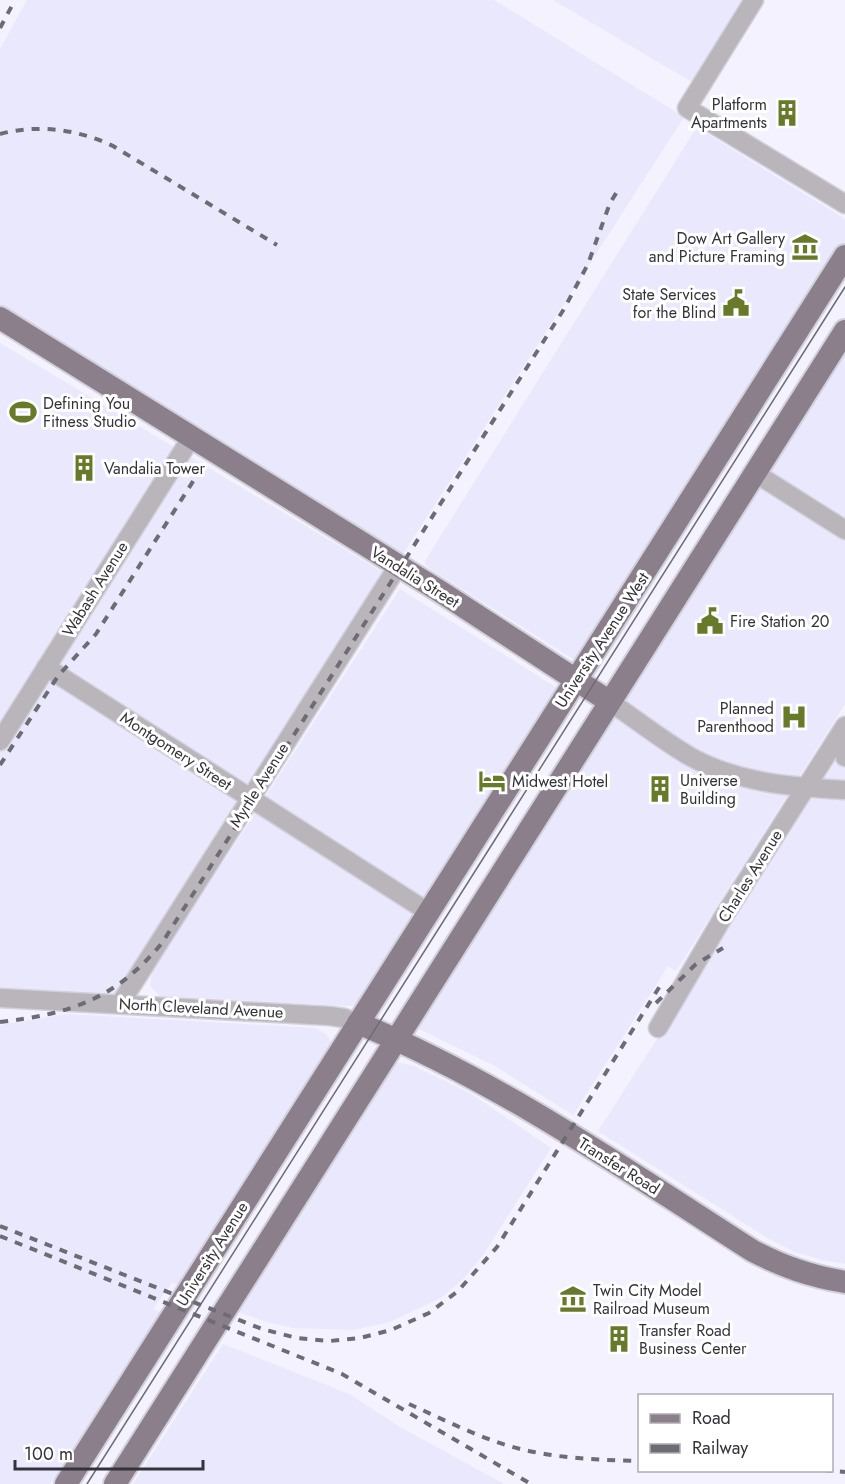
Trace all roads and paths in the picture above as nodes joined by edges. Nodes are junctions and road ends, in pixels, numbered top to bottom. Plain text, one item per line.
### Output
1 (754, 0) edge
2 (845, 204) edge
3 (845, 256) edge
4 (0, 318) edge
5 (845, 331) edge
6 (190, 438) junction
7 (755, 473) junction
8 (845, 530) edge
9 (398, 566) junction
10 (46, 667) junction
11 (576, 680) junction
12 (610, 702) junction
13 (843, 729) edge
14 (0, 741) edge
15 (845, 757) edge
16 (805, 788) junction
17 (845, 790) edge
18 (250, 799) junction
19 (428, 912) junction
20 (0, 998) edge
21 (120, 1004) junction
22 (358, 1023) junction
23 (658, 1028) dead end
24 (396, 1040) junction
25 (845, 1282) edge
26 (66, 1484) edge
27 (115, 1484) edge

1 - 2 street
3 - 11 main road, University Avenue West
4 - 6 main road, Vandalia Street
5 - 7 main road
6 - 9 main road, Vandalia Street
6 - 10 street, Wabash Avenue
7 - 8 street
7 - 12 main road
9 - 11 main road, Vandalia Street
9 - 18 street, Myrtle Avenue
10 - 14 street, Wabash Avenue
10 - 18 street, Montgomery Street
11 - 12 main road, Vandalia Street
11 - 19 main road, University Avenue West
12 - 16 street, Vandalia Street
12 - 24 main road
13 - 15 street
13 - 16 street, Charles Avenue
16 - 17 street, Vandalia Street
16 - 23 street, Charles Avenue
18 - 19 street, Montgomery Street
18 - 21 street, Myrtle Avenue
19 - 22 main road, University Avenue West
20 - 21 street, North Cleveland Avenue
21 - 22 street, North Cleveland Avenue
22 - 24 main road, North Cleveland Avenue
22 - 26 main road, University Avenue
24 - 25 main road, Transfer Road
24 - 27 main road

